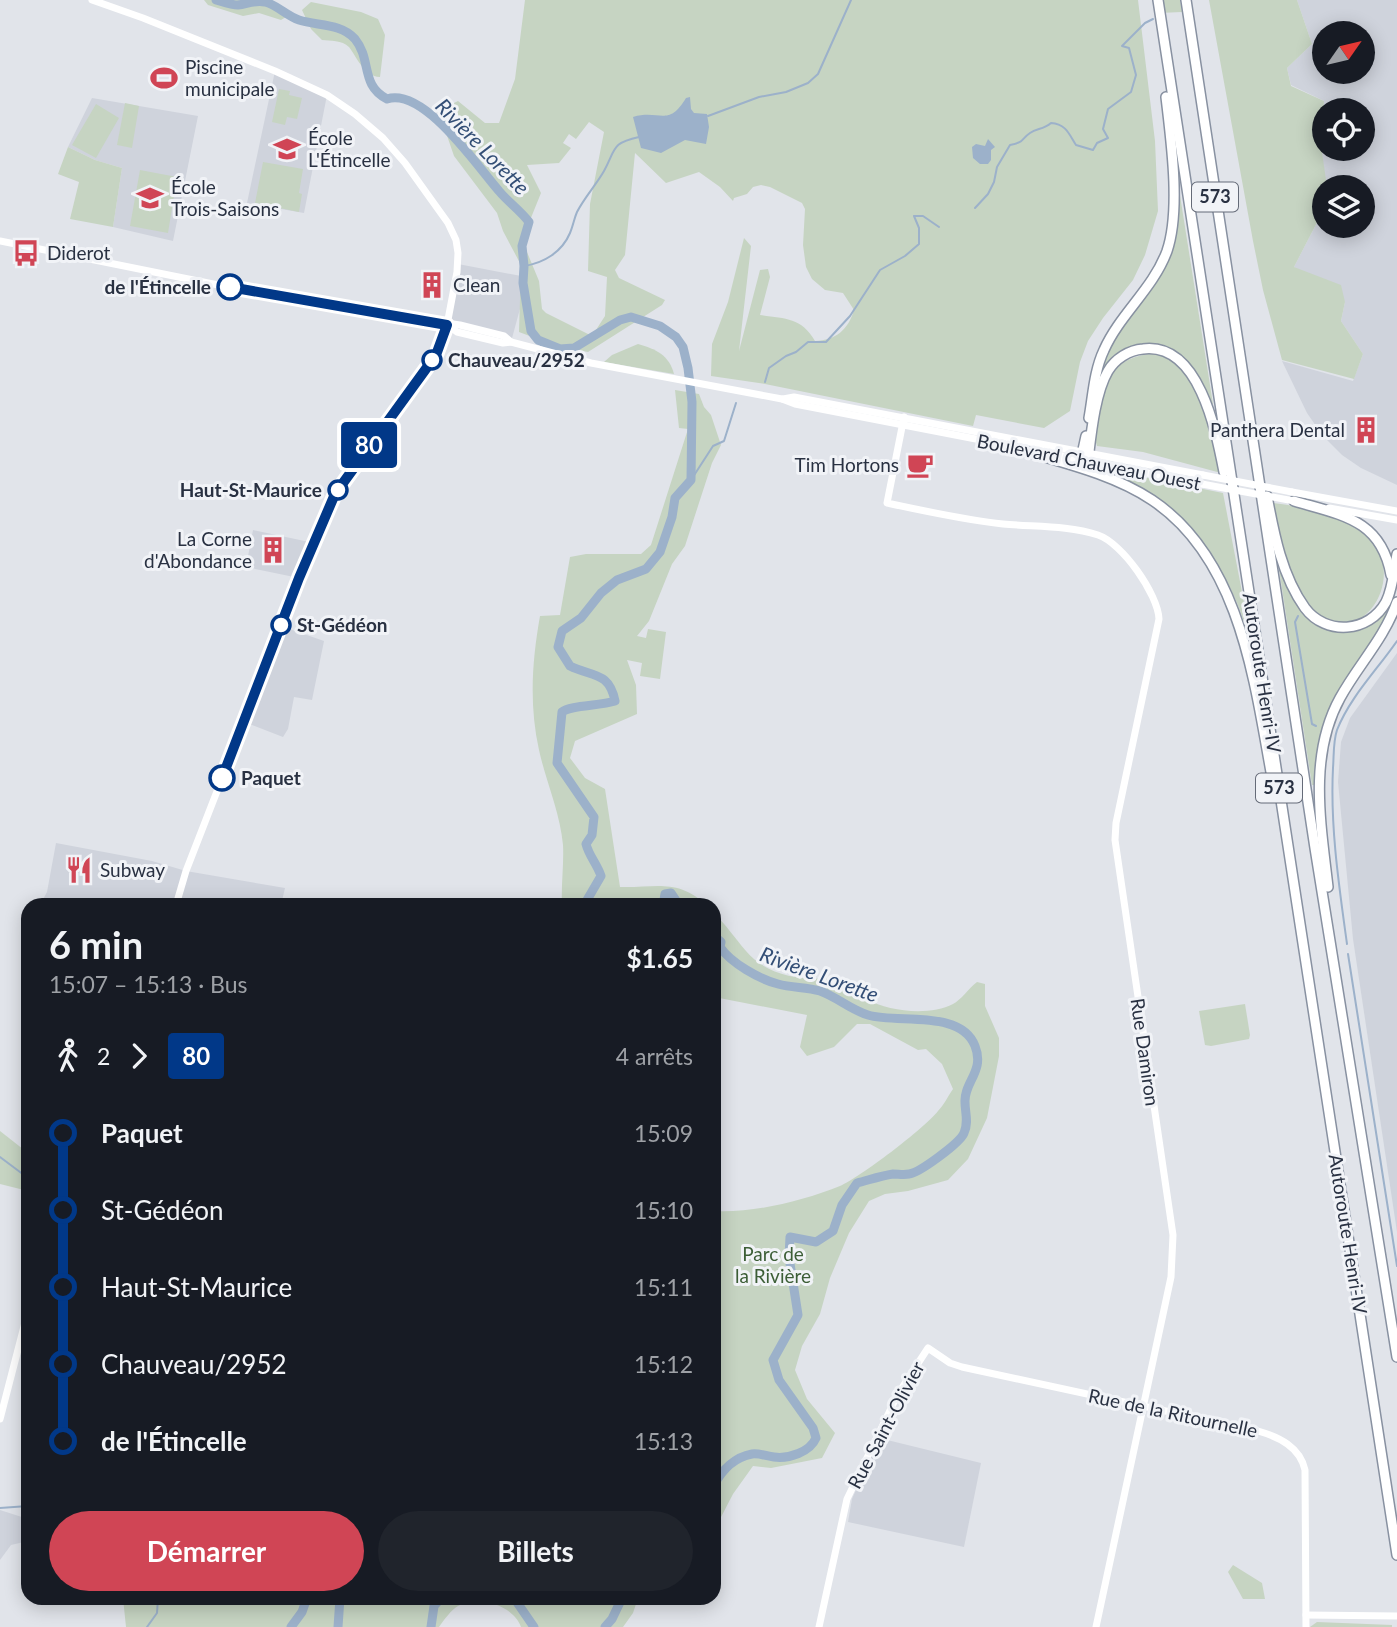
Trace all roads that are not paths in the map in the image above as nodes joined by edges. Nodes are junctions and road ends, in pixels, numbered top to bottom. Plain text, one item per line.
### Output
1 (92, 0) edge
2 (1158, 0) edge
3 (1186, 0) edge
4 (1160, 22) junction
5 (0, 241) edge
6 (447, 325) junction
7 (1246, 395) junction
8 (782, 399) junction
9 (904, 417) junction
10 (902, 427) junction
11 (1007, 446) junction
12 (1085, 456) junction
13 (1293, 497) junction
14 (1397, 511) edge
15 (1397, 520) edge
16 (1397, 554) edge
17 (1392, 580) junction
18 (1397, 602) edge
19 (1258, 649) junction
20 (178, 898) edge
21 (1304, 951) junction
22 (1334, 955) junction
23 (21, 1338) edge
24 (928, 1348) joint
25 (1397, 1357) edge
26 (1143, 1406) junction
27 (0, 1419) edge
28 (1397, 1555) edge
29 (1306, 1615) junction
30 (1397, 1616) edge
31 (818, 1627) edge
32 (1096, 1627) edge
33 (1306, 1627) edge

1 - 6 street
2 - 4 highway, Autoroute Henri-IV / 573
3 - 7 highway, Autoroute Henri-IV / 573
4 - 12 highway
4 - 19 highway, Autoroute Henri-IV / 573
5 - 6 street, Boulevard Chauveau Ouest
6 - 8 street, Boulevard Chauveau Ouest
6 - 20 street
7 - 17 highway
7 - 22 highway, Autoroute Henri-IV / 573
8 - 9 street, Boulevard Chauveau Ouest
8 - 10 street, Boulevard Chauveau Ouest
9 - 10 street
9 - 12 street, Boulevard Chauveau Ouest
10 - 11 street, Boulevard Chauveau Ouest
10 - 26 street, Rue Damiron
11 - 12 street, Boulevard Chauveau Ouest
11 - 21 highway
12 - 13 street, Boulevard Chauveau Ouest, bridge
12 - 13 street, Boulevard Chauveau Ouest, bridge
12 - 19 highway
13 - 14 street, Boulevard Chauveau Ouest
13 - 15 street, Boulevard Chauveau Ouest
13 - 17 highway
16 - 17 highway
18 - 22 highway
19 - 21 highway, Autoroute Henri-IV / 573
21 - 28 highway, Autoroute Henri-IV / 573
22 - 25 highway, Autoroute Henri-IV / 573
23 - 27 street
24 - 26 street, Rue de la Ritournelle
24 - 31 street, Rue Saint-Olivier
26 - 29 street, Rue de la Ritournelle
26 - 32 street, Rue Damiron
29 - 30 street
29 - 33 street, Rue de la Ritournelle

